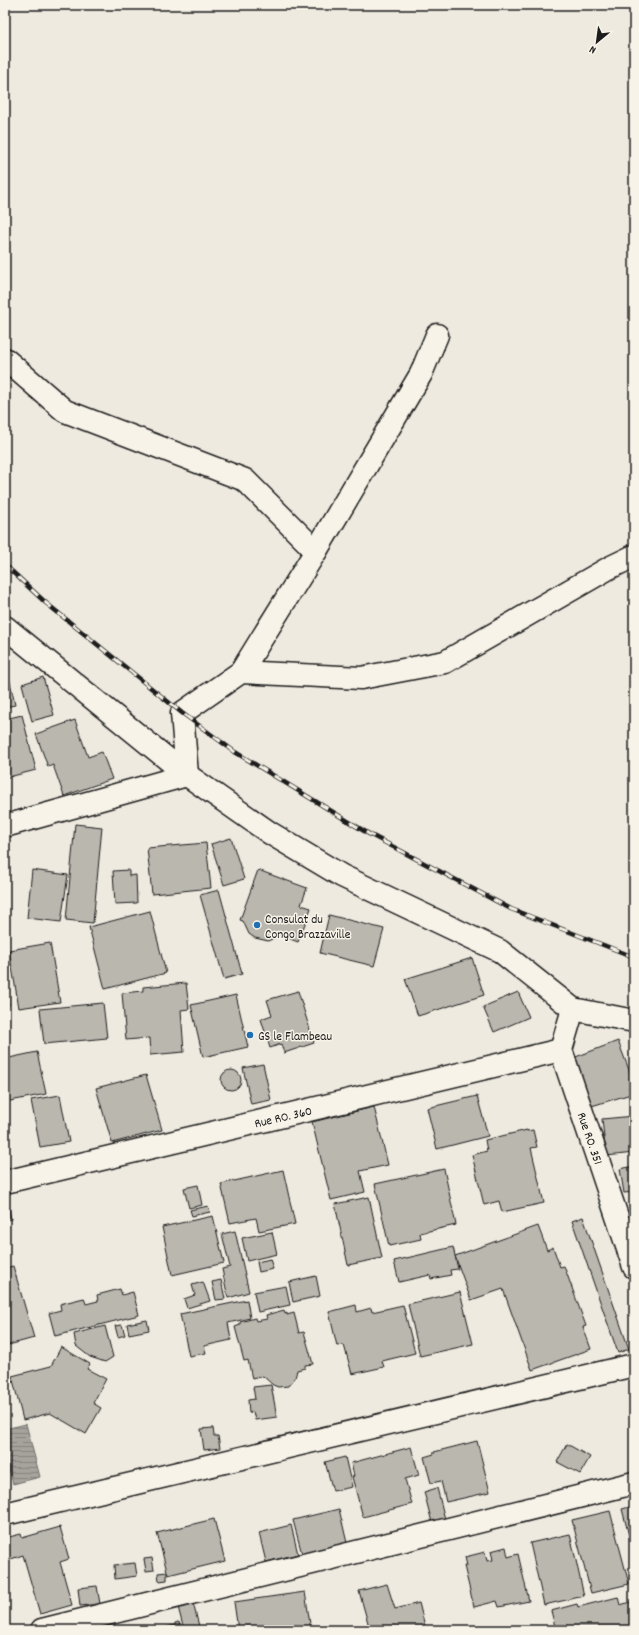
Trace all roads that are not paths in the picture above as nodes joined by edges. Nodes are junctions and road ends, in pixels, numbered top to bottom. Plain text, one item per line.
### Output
1 (437, 336) dead end
2 (5, 359) edge
3 (316, 551) junction
4 (634, 556) edge
5 (5, 626) edge
6 (241, 672) junction
7 (187, 774) junction
8 (5, 826) edge
9 (573, 1009) junction
10 (634, 1021) edge
11 (561, 1050) junction
12 (5, 1182) edge
13 (634, 1267) edge
14 (634, 1364) edge
15 (634, 1483) edge
16 (5, 1514) edge
17 (42, 1630) edge

1 - 3 street
2 - 3 street
3 - 6 street
4 - 6 street
5 - 7 street
6 - 7 street
7 - 8 street
7 - 9 street
9 - 10 street
9 - 11 street
11 - 12 street, Rue RO. 360
11 - 13 street, Rue RO. 351
14 - 16 street
15 - 17 street

